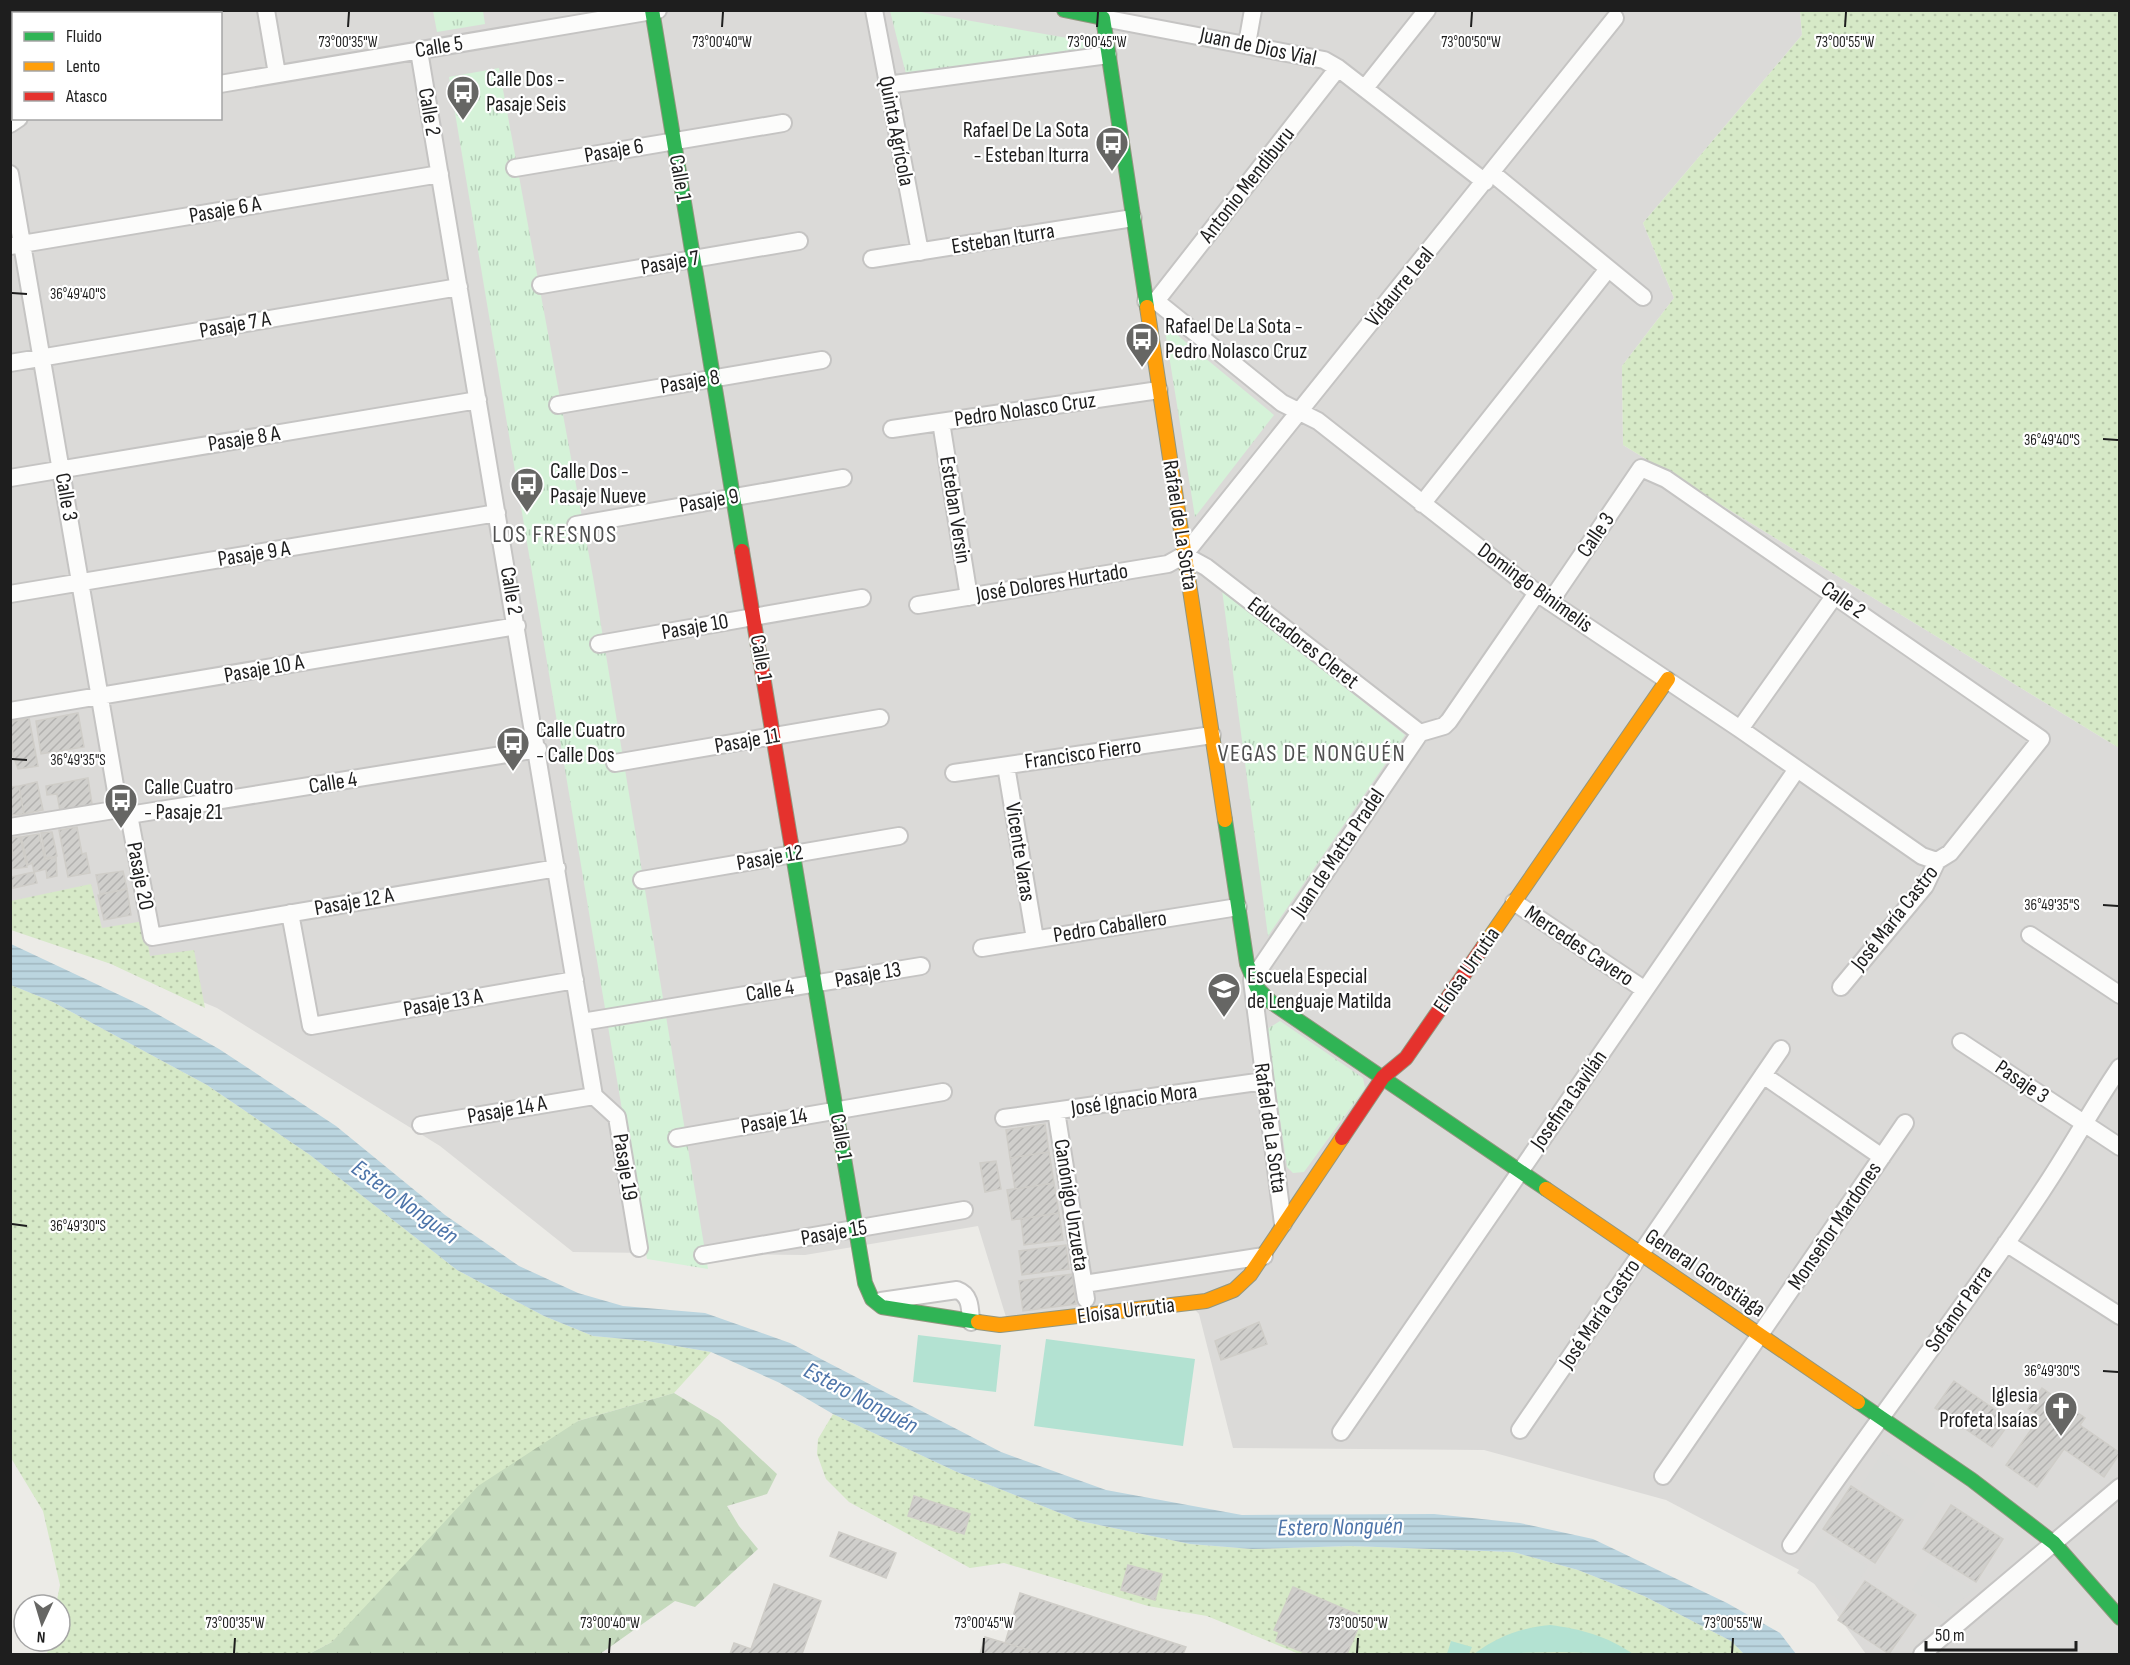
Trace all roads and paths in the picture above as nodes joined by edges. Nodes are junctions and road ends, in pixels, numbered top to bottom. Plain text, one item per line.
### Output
1 (266, 10) edge
2 (874, 10) edge
3 (1064, 10) edge
4 (1253, 10) edge
5 (1427, 10) edge
6 (654, 11) edge
7 (1102, 14) edge
8 (1616, 18) dead end
9 (1247, 44) junction
10 (419, 51) junction
11 (1108, 55) junction
12 (1338, 68) junction
13 (277, 74) junction
14 (222, 84) edge
15 (887, 85) junction
16 (1365, 88) junction
17 (783, 123) dead end
18 (674, 141) junction
19 (515, 168) dead end
20 (10, 174) edge
21 (440, 174) junction
22 (1488, 178) junction
23 (1133, 218) junction
24 (799, 241) dead end
25 (16, 245) edge
26 (920, 252) junction
27 (694, 259) junction
28 (872, 259) dead end
29 (1608, 269) junction
30 (541, 285) dead end
31 (459, 287) junction
32 (1643, 297) dead end
33 (1151, 301) junction
34 (42, 358) junction
35 (822, 360) dead end
36 (10, 363) edge
37 (714, 378) junction
38 (1159, 390) junction
39 (478, 400) junction
40 (558, 405) dead end
41 (1300, 412) junction
42 (941, 422) junction
43 (892, 429) dead end
44 (1641, 468) joint
45 (61, 469) junction
46 (10, 478) edge
47 (843, 478) dead end
48 (734, 497) junction
49 (1422, 504) junction
50 (497, 513) junction
51 (576, 525) dead end
52 (1184, 555) junction
53 (80, 583) junction
54 (10, 594) edge
55 (1835, 595) junction
56 (969, 597) junction
57 (862, 598) dead end
58 (1544, 598) junction
59 (918, 605) dead end
60 (754, 617) junction
61 (517, 626) junction
62 (599, 644) dead end
63 (1668, 680) junction
64 (100, 696) junction
65 (10, 711) edge
66 (880, 718) dead end
67 (1740, 729) junction
68 (1420, 733) junction
69 (1212, 735) junction
70 (774, 736) junction
71 (2041, 739) joint
72 (538, 749) junction
73 (615, 763) dead end
74 (1006, 766) junction
75 (1797, 769) junction
76 (954, 773) dead end
77 (124, 812) junction
78 (10, 827) edge
79 (898, 836) dead end
80 (794, 854) junction
81 (1937, 861) junction
82 (557, 868) junction
83 (642, 880) dead end
84 (1514, 902) junction
85 (1238, 907) junction
86 (291, 913) junction
87 (2030, 935) dead end
88 (152, 937) joint
89 (1035, 939) junction
90 (982, 948) dead end
91 (921, 966) dead end
92 (575, 980) junction
93 (1252, 980) junction
94 (815, 984) junction
95 (1841, 987) dead end
96 (1645, 990) junction
97 (2120, 995) edge
98 (1283, 1010) junction
99 (582, 1022) junction
100 (1257, 1032) junction
101 (1961, 1042) dead end
102 (1781, 1049) dead end
103 (2120, 1067) edge
104 (1763, 1075) junction
105 (1383, 1077) junction
106 (1264, 1081) junction
107 (943, 1092) dead end
108 (594, 1096) junction
109 (836, 1110) junction
110 (1056, 1111) junction
111 (1004, 1118) dead end
112 (2082, 1122) junction
113 (1905, 1124) dead end
114 (421, 1125) dead end
115 (677, 1138) dead end
116 (2120, 1147) edge
117 (1882, 1157) junction
118 (1520, 1171) junction
119 (964, 1210) dead end
120 (1283, 1224) junction
121 (856, 1229) junction
122 (2006, 1243) junction
123 (639, 1248) dead end
124 (704, 1255) dead end
125 (1640, 1255) junction
126 (1264, 1256) junction
127 (1085, 1292) joint
128 (875, 1302) junction
129 (2120, 1316) edge
130 (971, 1322) junction
131 (1760, 1335) junction
132 (1882, 1418) junction
133 (1520, 1430) dead end
134 (1341, 1432) dead end
135 (1663, 1476) dead end
136 (2120, 1487) edge
137 (2054, 1543) junction
138 (1791, 1545) dead end
139 (2120, 1618) edge
140 (1922, 1654) edge

1 - 13 street
2 - 15 street, Quinta Agrícola
3 - 7 street, Juan de Dios Vial
4 - 9 street
5 - 16 street
6 - 10 street, Calle 5
6 - 18 street, Calle 1
7 - 9 street, Juan de Dios Vial
7 - 11 street, Rafael de La Sotta
8 - 22 street, Vidaurre Leal
9 - 12 street, Juan de Dios Vial
10 - 13 street, Calle 5
10 - 21 street, Calle 2
11 - 15 street
11 - 23 street, Rafael de La Sotta
12 - 16 street, Juan de Dios Vial
12 - 33 street, Antonio Mendiburu
13 - 14 street, Calle 5
15 - 26 street, Quinta Agrícola
16 - 22 street, Juan de Dios Vial
17 - 18 street, Pasaje 6
18 - 19 street, Pasaje 6
18 - 27 street, Calle 1
20 - 25 street, Calle 3
21 - 25 street, Pasaje 6 A
21 - 31 street, Calle 2
22 - 29 street, Juan de Dios Vial
22 - 41 street, Vidaurre Leal
23 - 26 street, Esteban Iturra
23 - 33 street, Rafael de La Sotta
24 - 27 street, Pasaje 7
25 - 34 street, Calle 3
26 - 28 street, Esteban Iturra
27 - 30 street, Pasaje 7
27 - 37 street, Calle 1
29 - 32 street, Juan de Dios Vial
29 - 49 street
31 - 34 street, Pasaje 7 A
31 - 39 street, Calle 2
33 - 38 street, Rafael de La Sotta
33 - 41 street, Domingo Binimelis
34 - 36 street, Pasaje 7 A
34 - 45 street, Calle 3
35 - 37 street, Pasaje 8
37 - 40 street, Pasaje 8
37 - 48 street, Calle 1
38 - 42 street, Pedro Nolasco Cruz
38 - 52 street, Rafael de La Sotta
39 - 45 street, Pasaje 8 A
39 - 50 street, Calle 2
41 - 49 street, Domingo Binimelis
41 - 52 street, Vidaurre Leal
42 - 43 street, Pedro Nolasco Cruz
42 - 56 street, Esteban Versin
44 - 55 street, Calle 2
44 - 58 street, Calle 3
45 - 46 street, Pasaje 8 A
45 - 53 street, Calle 3
47 - 48 street, Pasaje 9
48 - 51 street, Pasaje 9
48 - 60 street, Calle 1
49 - 58 street, Domingo Binimelis
50 - 53 street, Pasaje 9 A
50 - 61 street, Calle 2
52 - 56 street, José Dolores Hurtado
52 - 68 street, Educadores Cleret
52 - 69 street, Rafael de La Sotta
53 - 54 street, Pasaje 9 A
53 - 64 street, Calle 3
55 - 67 street
55 - 71 street, Calle 2
56 - 59 street, José Dolores Hurtado
57 - 60 street, Pasaje 10
58 - 63 street, Domingo Binimelis
58 - 68 street
60 - 62 street, Pasaje 10
60 - 70 street, Calle 1
61 - 64 street, Pasaje 10 A
61 - 72 street, Calle 2
63 - 67 street, Domingo Binimelis
63 - 84 street, Eloísa Urrutia
64 - 65 street, Pasaje 10 A
64 - 77 street, Calle 3
66 - 70 street, Pasaje 11
67 - 75 street, Domingo Binimelis
68 - 93 street, Juan de Matta Pradel
69 - 74 street, Francisco Fierro
69 - 85 street, Rafael de La Sotta
70 - 73 street, Pasaje 11
70 - 80 street, Calle 1
71 - 81 street, José María Castro
72 - 77 street, Calle 4
72 - 82 street, Calle 2
74 - 76 street, Francisco Fierro
74 - 89 street, Vicente Varas
75 - 81 street, Domingo Binimelis
75 - 96 street, Josefina Gavilán
77 - 78 street, Calle 4
77 - 88 street, Pasaje 20
79 - 80 street, Pasaje 12
80 - 83 street, Pasaje 12
80 - 94 street, Calle 1
81 - 95 street, José María Castro
82 - 86 street, Pasaje 12 A
82 - 92 street, Calle 2
84 - 96 street, Mercedes Cavero
84 - 105 street, Eloísa Urrutia
85 - 89 street, Pedro Caballero
85 - 93 street, Rafael de La Sotta
86 - 88 street, Pasaje 12 A
86 - 92 street, Pasaje 13 A
87 - 97 street
89 - 90 street, Pedro Caballero
91 - 94 street, Pasaje 13
92 - 99 street, Calle 2
93 - 98 street, General Gorostiaga
93 - 100 street, Rafael de La Sotta
94 - 99 street, Calle 4
94 - 109 street, Calle 1
96 - 118 street, Josefina Gavilán
98 - 100 street, Rafael de La Sotta
98 - 105 street, General Gorostiaga
99 - 108 street, Calle 2
100 - 106 street, Rafael de La Sotta
101 - 112 street, Pasaje 3
102 - 104 street, José María Castro
103 - 112 street, Sofanor Parra
104 - 117 street
104 - 125 street, José María Castro
105 - 118 street, General Gorostiaga
105 - 120 street, Eloísa Urrutia
106 - 110 street, José Ignacio Mora
106 - 120 street, Rafael de La Sotta
107 - 109 street, Pasaje 14
108 - 114 street, Pasaje 14 A
108 - 123 street, Pasaje 19
109 - 115 street, Pasaje 14
109 - 121 street, Calle 1
110 - 111 street, José Ignacio Mora
110 - 127 street, Canónigo Unzueta
112 - 116 street, Pasaje 3
112 - 122 street, Sofanor Parra
113 - 117 street, Monseñor Mardones
117 - 131 street, Monseñor Mardones
118 - 125 street, General Gorostiaga
118 - 134 street, Josefina Gavilán
119 - 121 street, Pasaje 15
120 - 126 street, Eloísa Urrutia
121 - 124 street, Pasaje 15
121 - 128 street, Calle 1
122 - 129 street
122 - 132 street, Sofanor Parra
125 - 131 street, General Gorostiaga
125 - 133 street, José María Castro
126 - 127 street, Eloísa Urrutia
126 - 130 street, Eloísa Urrutia
128 - 130 street
128 - 130 street
131 - 132 street, General Gorostiaga
131 - 135 street, Monseñor Mardones
132 - 137 street, General Gorostiaga
132 - 138 street, Sofanor Parra
136 - 137 street
137 - 139 street, General Gorostiaga
137 - 140 street

